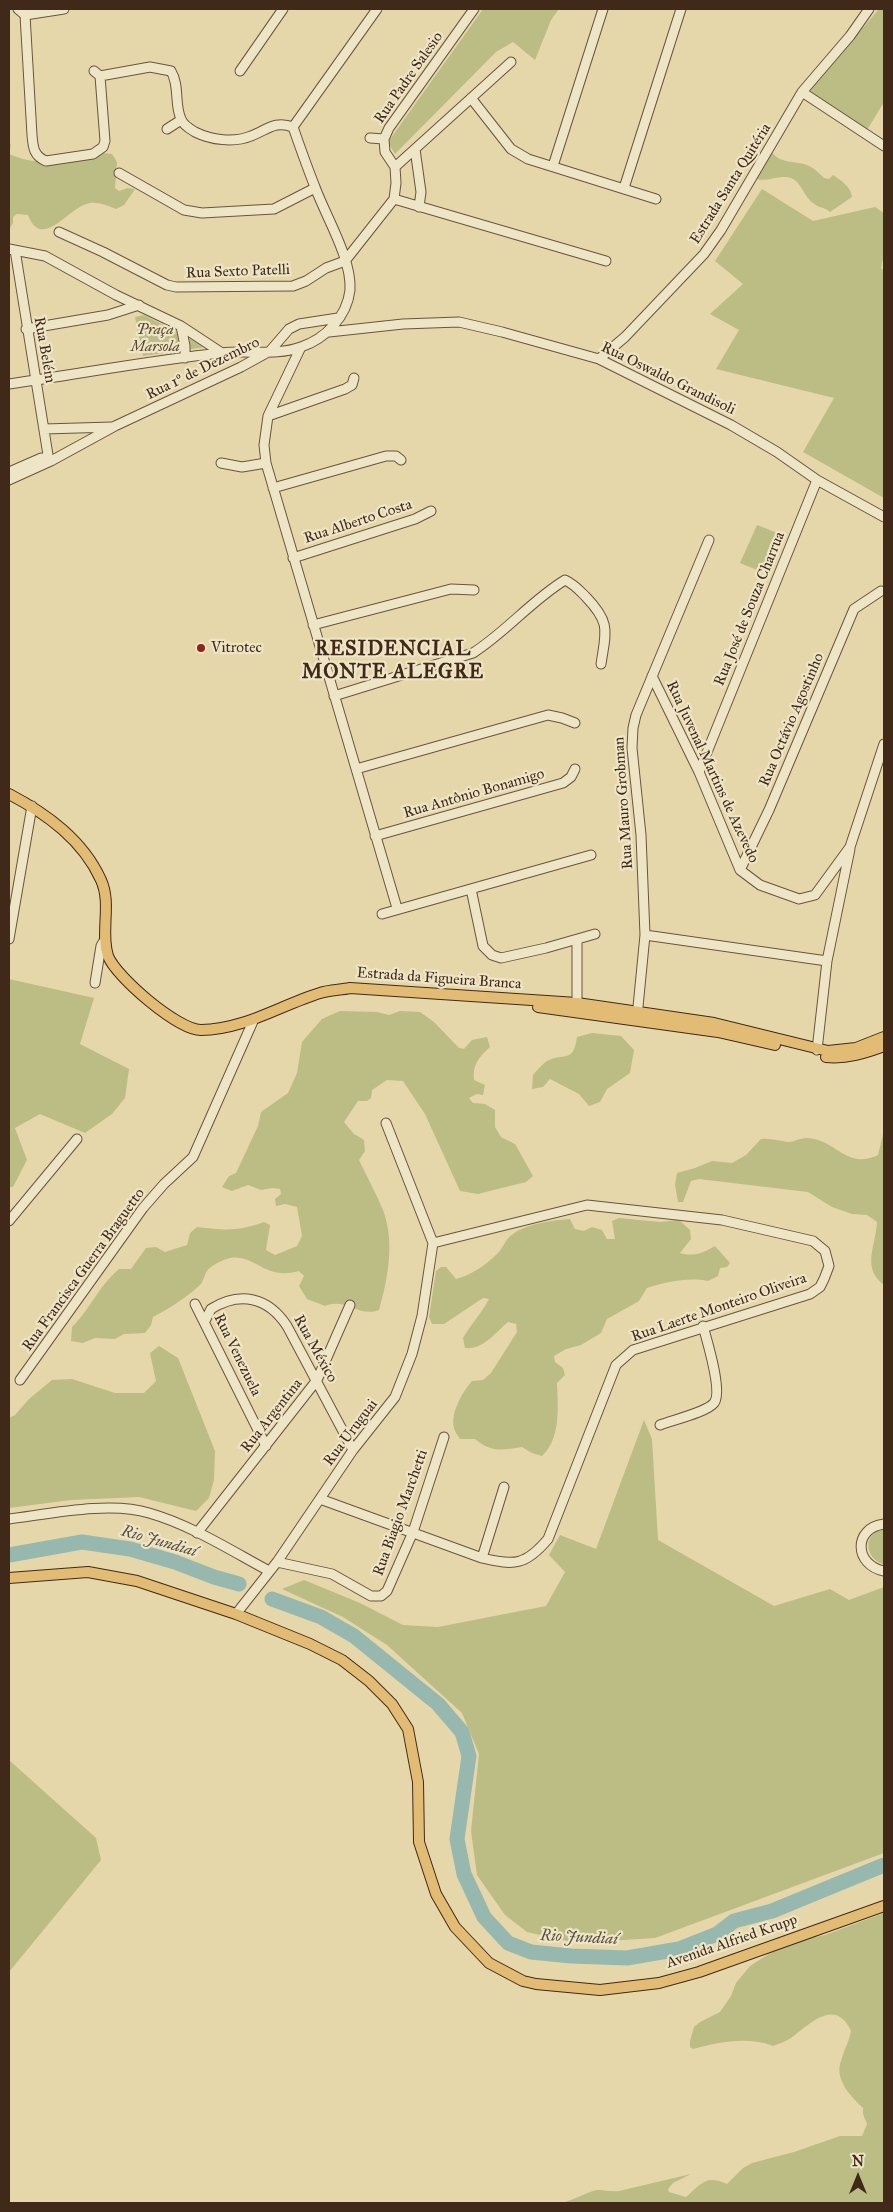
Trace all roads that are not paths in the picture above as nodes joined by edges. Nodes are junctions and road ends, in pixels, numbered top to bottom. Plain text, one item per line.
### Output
1 (64, 9) edge
2 (283, 9) edge
3 (377, 9) edge
4 (474, 9) edge
5 (603, 9) edge
6 (681, 9) edge
7 (869, 9) edge
8 (22, 12) edge
9 (511, 62) dead end
10 (240, 71) dead end
11 (802, 92) junction
12 (471, 98) junction
13 (181, 120) junction
14 (293, 127) junction
15 (167, 128) dead end
16 (370, 138) dead end
17 (384, 139) junction
18 (884, 146) edge
19 (415, 149) junction
20 (553, 166) junction
21 (395, 167) junction
22 (119, 173) dead end
23 (315, 188) junction
24 (624, 188) junction
25 (394, 199) junction
26 (656, 199) dead end
27 (419, 206) junction
28 (59, 232) dead end
29 (12, 250) edge
30 (606, 261) dead end
31 (345, 262) junction
32 (116, 295) junction
33 (139, 305) junction
34 (108, 315) junction
35 (338, 318) junction
36 (181, 326) junction
37 (26, 329) junction
38 (329, 332) junction
39 (301, 347) junction
40 (270, 351) junction
41 (222, 352) junction
42 (185, 358) junction
43 (599, 359) junction
44 (354, 378) dead end
45 (36, 380) junction
46 (9, 384) edge
47 (268, 416) junction
48 (115, 426) junction
49 (44, 429) junction
50 (77, 446) junction
51 (48, 455) junction
52 (401, 460) dead end
53 (221, 463) dead end
54 (266, 463) junction
55 (19, 467) junction
56 (9, 468) edge
57 (29, 470) junction
58 (9, 472) edge
59 (9, 480) edge
60 (816, 480) junction
61 (273, 488) junction
62 (431, 512) dead end
63 (884, 517) edge
64 (709, 540) dead end
65 (293, 558) junction
66 (474, 590) dead end
67 (881, 591) dead end
68 (313, 625) junction
69 (601, 664) dead end
70 (652, 676) junction
71 (334, 696) junction
72 (575, 723) dead end
73 (884, 744) edge
74 (710, 747) junction
75 (691, 756) junction
76 (356, 769) junction
77 (575, 769) dead end
78 (700, 772) junction
79 (9, 794) edge
80 (32, 806) junction
81 (375, 836) junction
82 (850, 847) junction
83 (591, 855) dead end
84 (740, 870) junction
85 (471, 889) junction
86 (397, 908) junction
87 (382, 914) dead end
88 (595, 934) dead end
89 (645, 936) junction
90 (9, 939) edge
91 (105, 939) junction
92 (577, 940) junction
93 (827, 961) junction
94 (95, 983) dead end
95 (579, 1008) junction
96 (637, 1015) junction
97 (254, 1019) junction
98 (884, 1037) edge
99 (884, 1046) edge
100 (816, 1050) junction
101 (386, 1123) dead end
102 (77, 1139) dead end
103 (9, 1221) edge
104 (433, 1243) junction
105 (195, 1304) dead end
106 (350, 1305) dead end
107 (205, 1321) junction
108 (703, 1326) junction
109 (20, 1380) dead end
110 (317, 1380) junction
111 (660, 1425) dead end
112 (444, 1437) dead end
113 (266, 1446) junction
114 (353, 1450) junction
115 (504, 1487) dead end
116 (320, 1499) junction
117 (9, 1519) edge
118 (884, 1524) edge
119 (413, 1532) junction
120 (197, 1533) junction
121 (482, 1558) junction
122 (277, 1562) junction
123 (268, 1571) junction
124 (884, 1571) edge
125 (9, 1578) edge
126 (236, 1614) junction
127 (884, 1906) edge

1 - 8 street
2 - 10 street
3 - 14 street
4 - 17 street, Rua Padre Salesio
5 - 20 street
6 - 24 street
7 - 11 street, Estrada Santa Quitéria
8 - 13 street
9 - 12 street
11 - 18 street
11 - 43 street, Estrada Santa Quitéria
12 - 19 street
12 - 20 street
13 - 14 street
13 - 15 street
14 - 23 street, Rua 1º de Dezembro
16 - 17 street
17 - 21 street, Rua Padre Salesio
19 - 21 street
19 - 27 street
20 - 24 street
21 - 25 street, Rua Padre Salesio
22 - 23 street
23 - 31 street, Rua 1º de Dezembro
24 - 26 street
25 - 27 street
25 - 31 street
27 - 30 street
28 - 31 street, Rua Sexto Patelli
29 - 32 street
29 - 37 street, Rua Belém
31 - 35 street, Rua 1º de Dezembro
32 - 33 street
32 - 34 street
33 - 34 street
33 - 36 street
34 - 37 street
35 - 38 street, Rua 1º de Dezembro
35 - 40 street
36 - 41 street
36 - 42 street
37 - 45 street, Rua Belém
38 - 39 street, Rua 1º de Dezembro
38 - 43 street, Rua Oswaldo Grandisoli
39 - 40 street, Rua 1º de Dezembro
39 - 47 street
40 - 41 street
40 - 48 street, Rua 1º de Dezembro
41 - 42 street
42 - 45 street
43 - 60 street, Rua Oswaldo Grandisoli
44 - 47 street
45 - 46 street
45 - 49 street, Rua Belém
47 - 54 street
48 - 49 street
48 - 50 street, Rua 1º de Dezembro
49 - 51 street, Rua Belém
50 - 51 street, Rua 1º de Dezembro
50 - 57 street, Rua 1º de Dezembro
51 - 55 street, Rua 1º de Dezembro
51 - 57 street
52 - 61 street
53 - 54 street
54 - 61 street
55 - 56 street
55 - 58 street, Rua 1º de Dezembro
57 - 59 street, Rua 1º de Dezembro
60 - 63 street, Rua Oswaldo Grandisoli
60 - 74 street, Rua José de Souza Charrua
61 - 65 street
62 - 65 street, Rua Alberto Costa
64 - 70 street, Rua Mauro Grobman
65 - 68 street
66 - 68 street
67 - 84 street, Rua Octávio Agostinho
68 - 71 street
69 - 71 street
70 - 75 street, Rua Juvenal Martins de Azevedo
70 - 89 street, Rua Mauro Grobman
71 - 76 street
72 - 76 street
73 - 82 street, Rua Juvenal Martins de Azevedo
74 - 75 street
74 - 78 street, Rua José de Souza Charrua
75 - 78 street, Rua Juvenal Martins de Azevedo
76 - 81 street
77 - 81 street, Rua Antônio Bonamigo
78 - 84 street, Rua Juvenal Martins de Azevedo
79 - 80 main road, Estrada da Figueira Branca
80 - 90 street
80 - 91 main road, Estrada da Figueira Branca
81 - 86 street
82 - 84 street, Rua Juvenal Martins de Azevedo
82 - 93 street
83 - 85 street
85 - 86 street
85 - 92 street
86 - 87 street
88 - 92 street
89 - 93 street
89 - 96 street, Rua Mauro Grobman
91 - 94 street
91 - 97 main road, Estrada da Figueira Branca
92 - 95 street
93 - 100 street
95 - 96 main road, Estrada da Figueira Branca
95 - 97 main road, Estrada da Figueira Branca
96 - 99 main road
96 - 100 main road, Estrada da Figueira Branca
97 - 109 street, Rua Francisca Guerra Braguetto
98 - 100 main road, Estrada da Figueira Branca
101 - 104 street
102 - 103 street
104 - 108 street, Rua Laerte Monteiro Oliveira
104 - 114 street, Rua Uruguai
105 - 107 street, Rua Venezuela
106 - 110 street, Rua Argentina
107 - 110 street, Rua México
107 - 113 street, Rua Venezuela
108 - 111 street
108 - 121 street, Rua Laerte Monteiro Oliveira
110 - 113 street, Rua Argentina
110 - 114 street, Rua México
112 - 119 street, Rua Biagio Marchetti
113 - 120 street, Rua Argentina
114 - 116 street, Rua Uruguai
115 - 121 street
116 - 119 street, Rua Laerte Monteiro Oliveira
116 - 122 street, Rua Uruguai
117 - 120 street
118 - 124 street
119 - 121 street, Rua Laerte Monteiro Oliveira
119 - 122 street, Rua Biagio Marchetti
120 - 123 street
122 - 123 street, Rua Uruguai
123 - 126 street, Rua Uruguai
125 - 126 main road, Avenida Alfried Krupp
126 - 127 main road, Avenida Alfried Krupp

